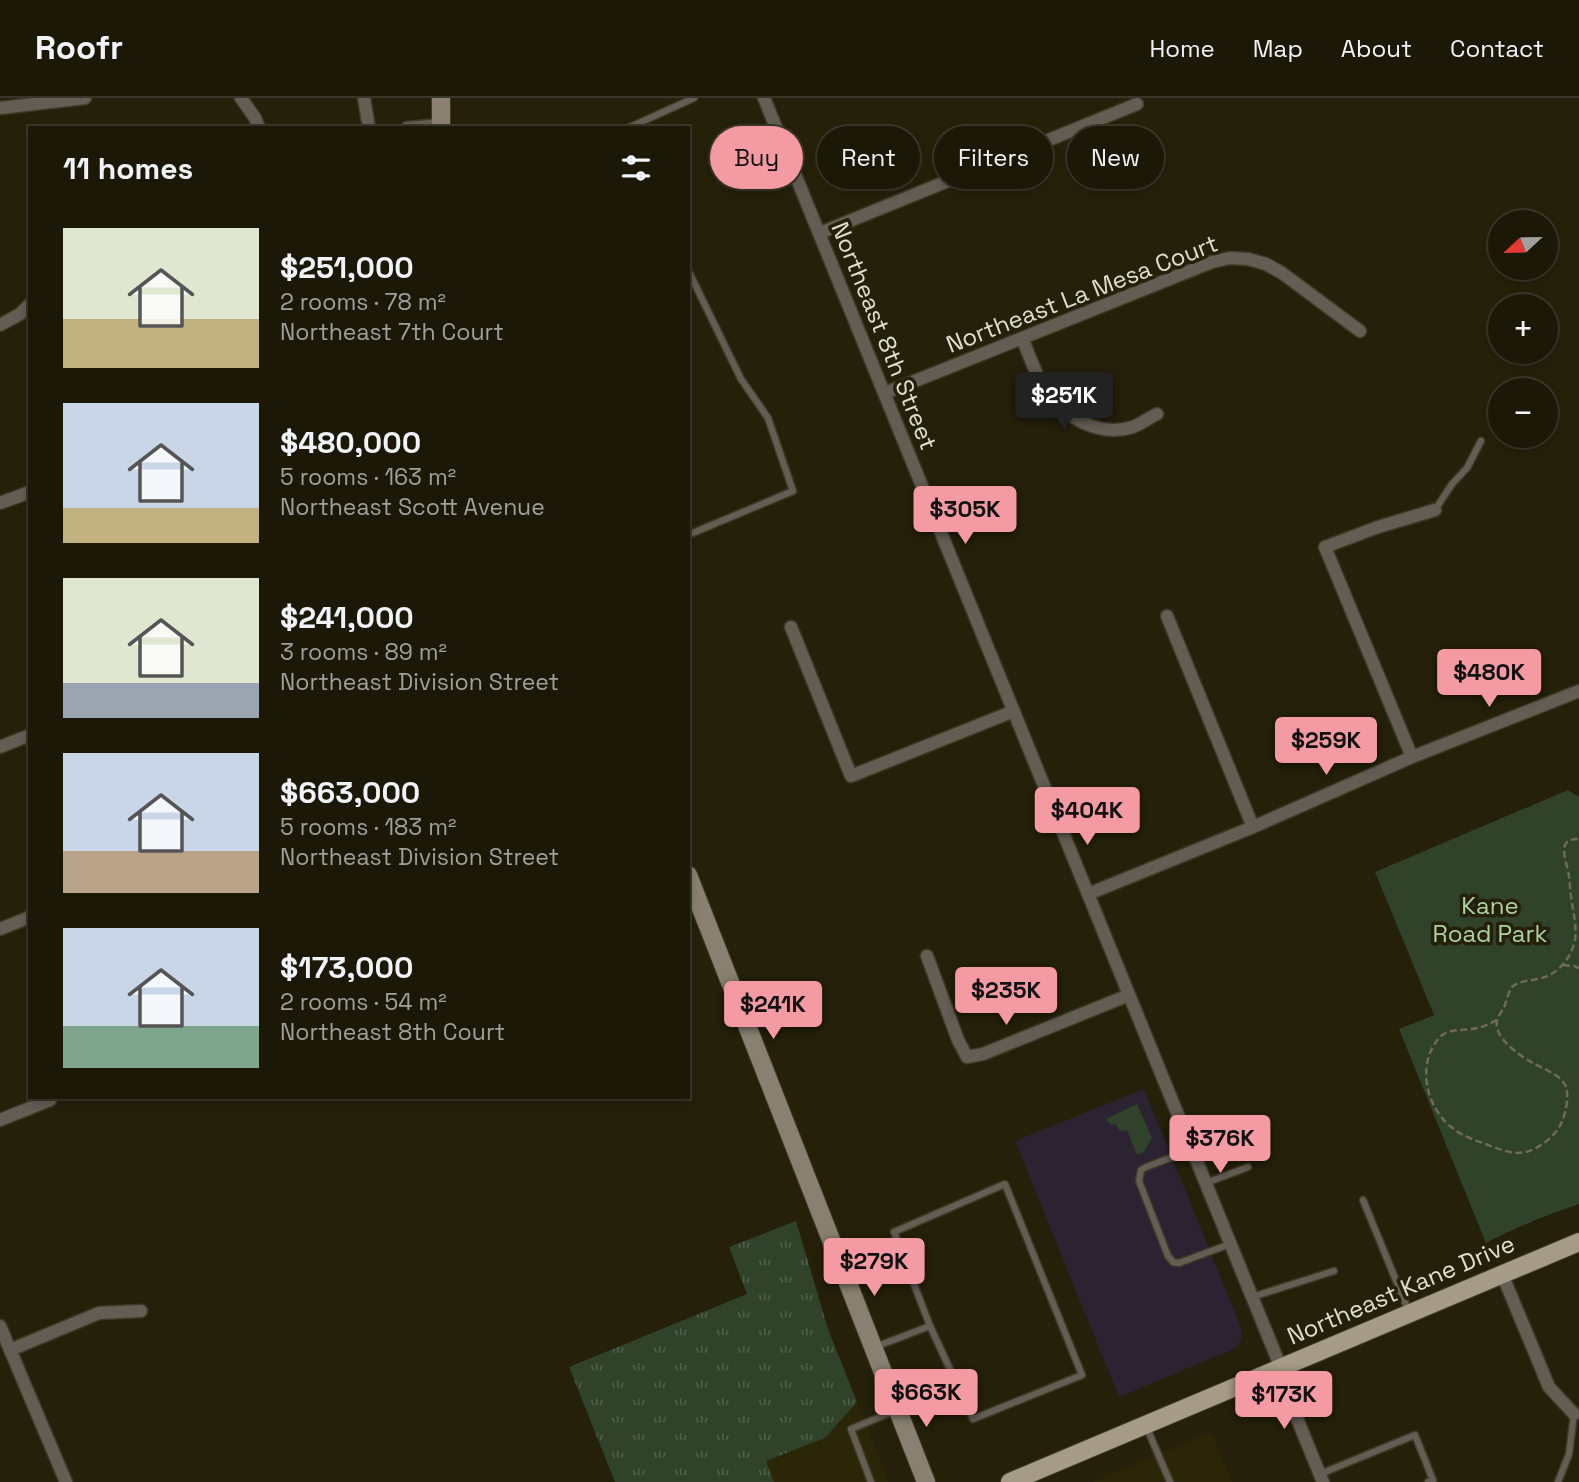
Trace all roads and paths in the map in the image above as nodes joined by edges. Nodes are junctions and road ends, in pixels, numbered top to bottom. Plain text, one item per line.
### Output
1 (85, 98) edge
2 (241, 98) edge
3 (364, 98) edge
4 (441, 98) edge
5 (694, 98) edge
6 (764, 98) edge
7 (1137, 104) dead end
8 (0, 108) edge
9 (258, 126) edge
10 (369, 126) edge
11 (441, 126) edge
12 (631, 126) edge
13 (820, 233) junction
14 (690, 274) edge
15 (28, 306) edge
16 (0, 325) edge
17 (1360, 331) dead end
18 (1022, 338) junction
19 (885, 393) junction
20 (1157, 414) dead end
21 (1481, 441) dead end
22 (28, 493) edge
23 (0, 503) edge
24 (1435, 510) joint
25 (690, 534) edge
26 (1167, 616) dead end
27 (791, 627) dead end
28 (1579, 691) edge
29 (1014, 711) junction
30 (28, 736) edge
31 (0, 747) edge
32 (1412, 757) junction
33 (1253, 827) junction
34 (1579, 839) edge
35 (690, 880) edge
36 (1088, 894) junction
37 (28, 918) edge
38 (0, 929) edge
39 (927, 956) dead end
40 (1563, 965) junction
41 (1579, 968) edge
42 (1129, 995) junction
43 (1497, 1020) junction
44 (50, 1100) dead end
45 (0, 1120) edge
46 (1192, 1150) junction
47 (1248, 1167) dead end
48 (1206, 1183) junction
49 (1363, 1200) dead end
50 (1579, 1242) edge
51 (1230, 1244) junction
52 (1334, 1270) dead end
53 (1502, 1274) junction
54 (1252, 1297) junction
55 (141, 1311) dead end
56 (1409, 1314) junction
57 (0, 1326) edge
58 (930, 1326) junction
59 (873, 1348) junction
60 (10, 1350) junction
61 (1281, 1368) junction
62 (897, 1410) junction
63 (1573, 1414) joint
64 (1146, 1425) junction
65 (1321, 1478) edge
66 (66, 1482) edge
67 (871, 1482) edge
68 (926, 1482) edge
69 (1010, 1482) edge
70 (1170, 1482) edge
71 (1428, 1482) edge
72 (1558, 1482) edge

1 - 8 street
2 - 9 street
3 - 10 street
4 - 11 street
5 - 12 lane
6 - 13 street, Northeast 8th Street
7 - 13 street
13 - 19 street, Northeast 8th Street
14 - 25 lane
15 - 16 street
17 - 18 street, Northeast La Mesa Court
18 - 19 street, Northeast La Mesa Court
18 - 20 street
19 - 29 street, Northeast 8th Street
21 - 24 lane
22 - 23 street
24 - 32 street
26 - 33 street
27 - 29 street
28 - 32 street
29 - 36 street, Northeast 8th Street
30 - 31 street
32 - 33 street
33 - 36 street
34 - 40 path
35 - 59 street
36 - 42 street, Northeast 8th Street
37 - 38 street
39 - 42 street
40 - 41 path
40 - 43 path
42 - 46 street, Northeast 8th Street
43 - 43 path
44 - 45 street
46 - 48 street, Northeast 8th Street
46 - 51 lane
47 - 48 lane
48 - 51 street, Northeast 8th Street
49 - 56 lane
50 - 53 main road, Northeast Kane Drive
51 - 54 street, Northeast 8th Street
52 - 54 lane
53 - 56 main road, Northeast Kane Drive
53 - 63 street
54 - 61 street, Northeast 8th Street
55 - 60 street
56 - 61 main road, Northeast Kane Drive
57 - 60 street
58 - 58 lane
58 - 59 lane
59 - 62 street
60 - 66 street
61 - 64 main road, Northeast Kane Drive
61 - 65 street, Northeast 8th Street
62 - 67 lane
62 - 68 street
63 - 72 lane
64 - 69 main road, Northeast Kane Drive
64 - 70 lane
65 - 71 lane

